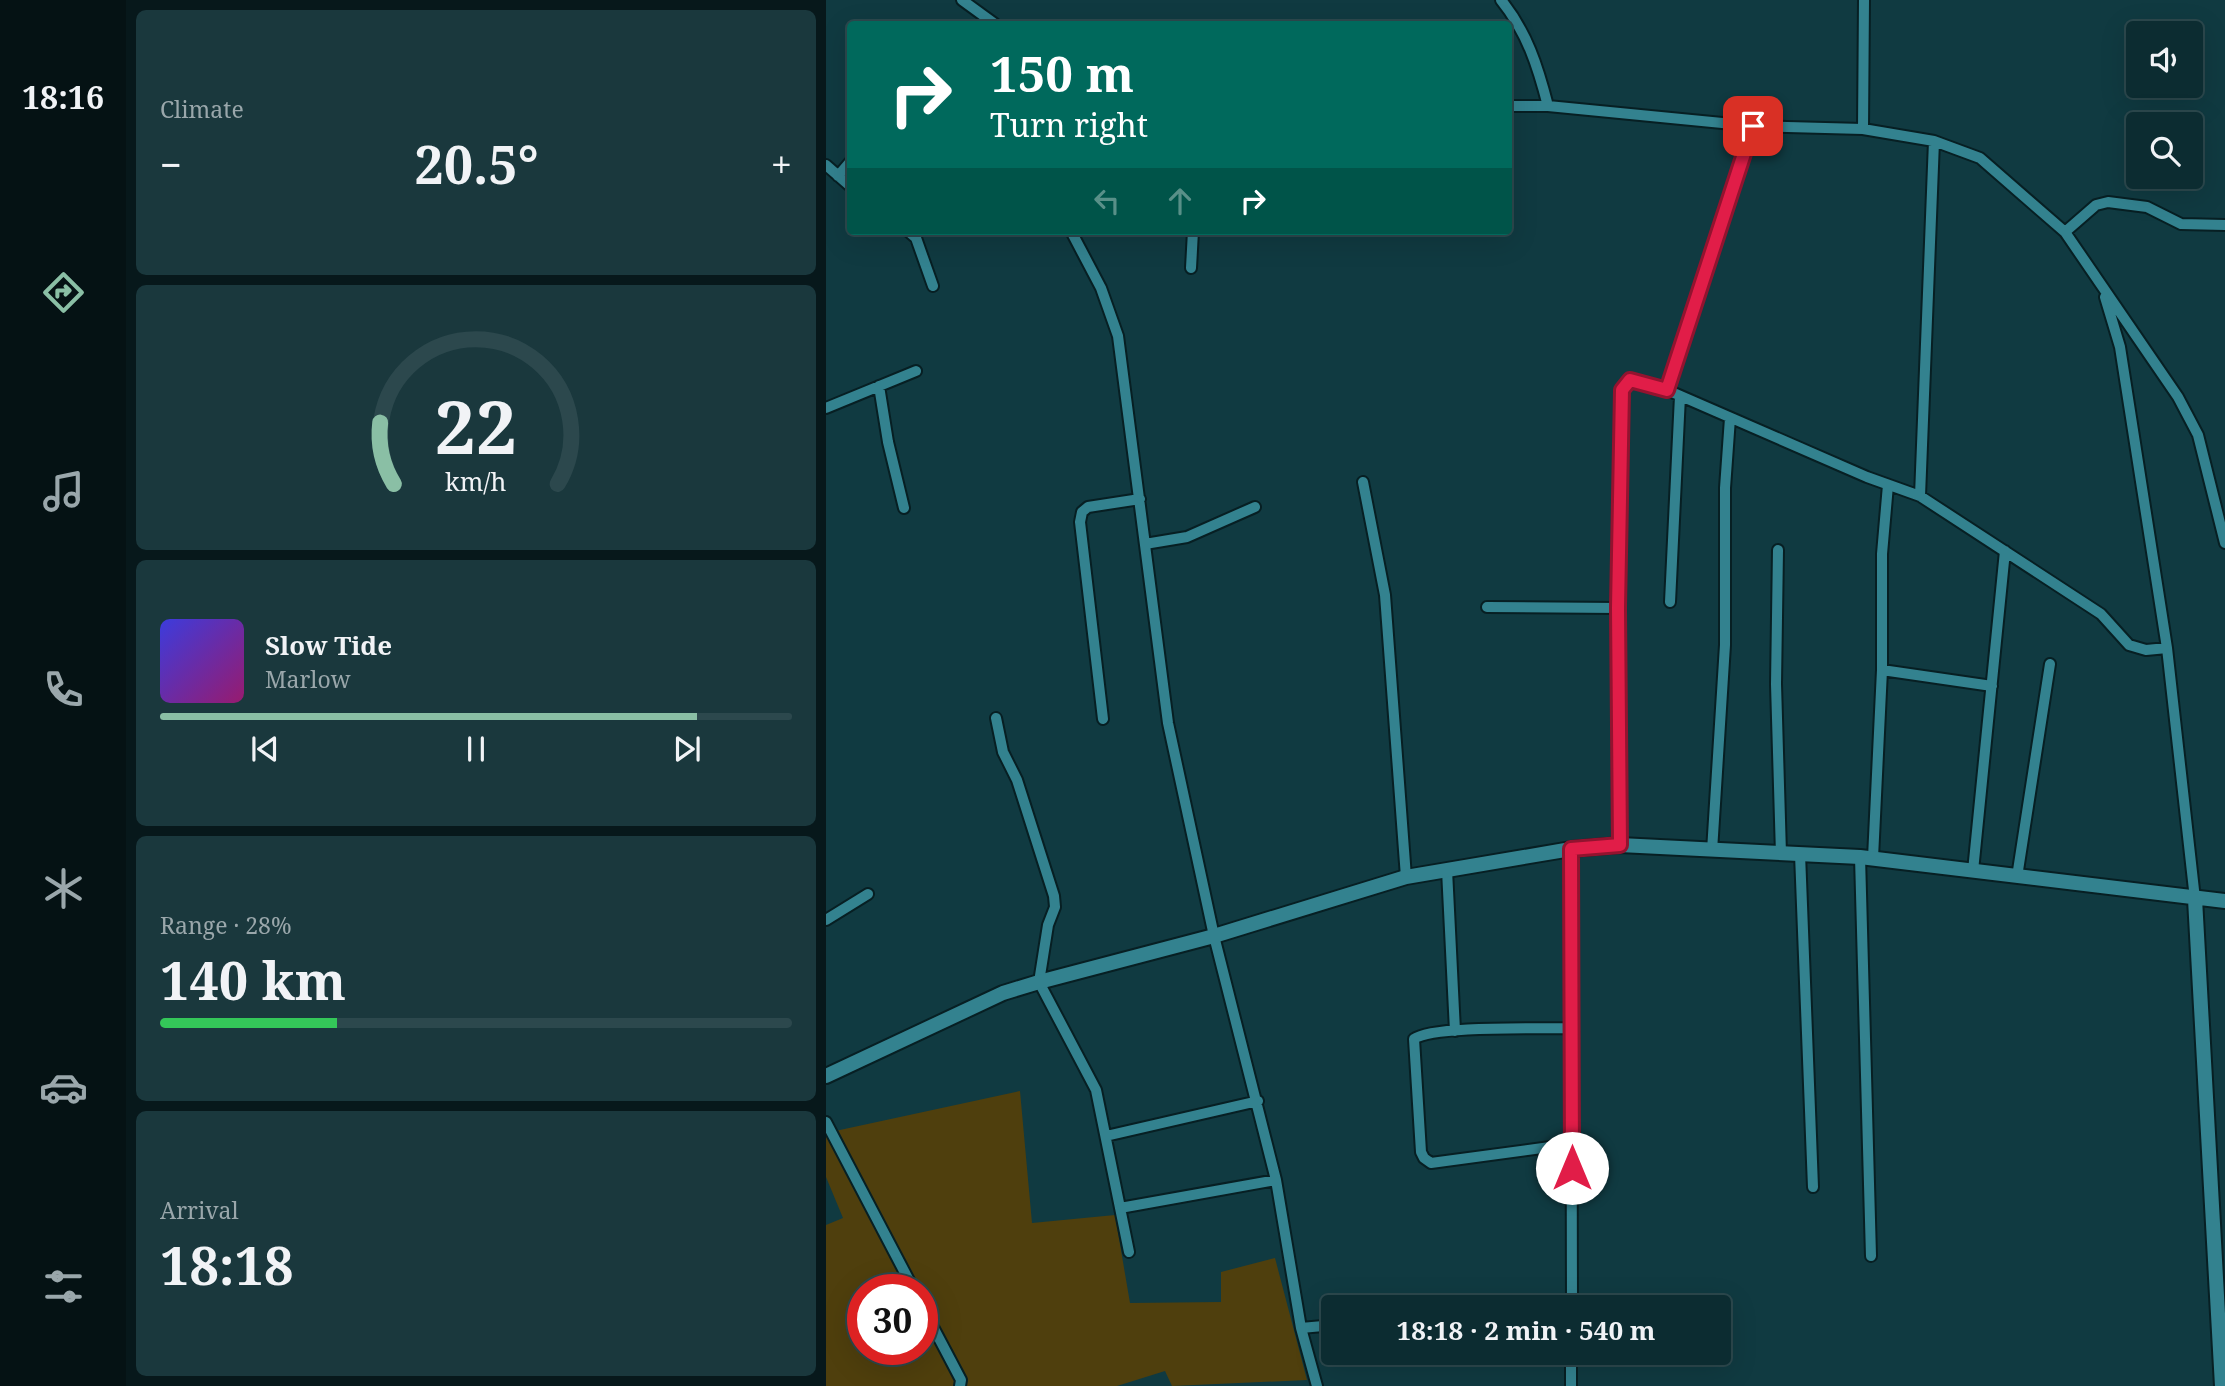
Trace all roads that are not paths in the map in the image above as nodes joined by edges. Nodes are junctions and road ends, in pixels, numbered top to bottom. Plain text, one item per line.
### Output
1 (962, 0) edge
2 (1501, 0) edge
3 (1864, 0) edge
4 (991, 21) edge
5 (1512, 106) edge
6 (1548, 106) junction
7 (1753, 126) junction
8 (1863, 129) junction
9 (1934, 141) junction
10 (826, 165) edge
11 (847, 166) edge
12 (838, 176) junction
13 (847, 184) edge
14 (2225, 225) edge
15 (2065, 232) junction
16 (913, 235) edge
17 (1074, 235) edge
18 (1194, 235) edge
19 (1191, 268) dead end
20 (933, 286) dead end
21 (2102, 287) junction
22 (916, 371) dead end
23 (879, 386) junction
24 (1667, 390) junction
25 (1680, 396) junction
26 (826, 408) edge
27 (1730, 418) junction
28 (1363, 482) dead end
29 (1888, 485) junction
30 (1920, 496) junction
31 (1140, 499) junction
32 (1255, 507) dead end
33 (904, 508) dead end
34 (1145, 544) junction
35 (2225, 544) edge
36 (1778, 550) dead end
37 (2005, 551) junction
38 (1670, 602) dead end
39 (1487, 607) dead end
40 (1618, 608) junction
41 (2167, 648) junction
42 (2050, 664) dead end
43 (1882, 670) junction
44 (1992, 686) junction
45 (996, 718) dead end
46 (1103, 719) dead end
47 (1620, 845) junction
48 (1571, 849) junction
49 (1712, 851) junction
50 (1781, 853) junction
51 (1800, 854) junction
52 (1866, 857) junction
53 (1447, 870) junction
54 (1973, 871) junction
55 (1406, 877) junction
56 (2017, 877) junction
57 (869, 894) dead end
58 (2195, 899) junction
59 (2225, 901) edge
60 (826, 920) edge
61 (1214, 936) junction
62 (1038, 982) junction
63 (1572, 1028) junction
64 (1455, 1031) junction
65 (826, 1076) edge
66 (1258, 1101) junction
67 (826, 1122) edge
68 (1106, 1136) junction
69 (1572, 1144) junction
70 (1276, 1180) junction
71 (1813, 1188) dead end
72 (1120, 1208) junction
73 (1129, 1252) dead end
74 (1871, 1256) dead end
75 (906, 1274) edge
76 (2221, 1282) edge
77 (1572, 1295) edge
78 (1321, 1326) edge
79 (1301, 1328) junction
80 (938, 1337) edge
81 (1571, 1365) edge
82 (962, 1384) edge
83 (1317, 1386) edge
84 (1571, 1386) edge
85 (2222, 1386) edge

1 - 4 street
2 - 6 street
3 - 8 street
5 - 6 street
6 - 7 street
7 - 8 street
7 - 24 street
8 - 9 street
9 - 15 street
9 - 30 street
10 - 12 street
11 - 12 street
12 - 13 street
14 - 15 street
15 - 21 street
16 - 20 street
17 - 31 street
18 - 19 street
21 - 35 street
21 - 41 street
22 - 23 street
23 - 26 street
23 - 33 street
24 - 25 street
24 - 40 street
25 - 27 street
25 - 38 street
27 - 29 street
27 - 49 street
28 - 55 street
29 - 30 street
29 - 43 street
30 - 37 street
31 - 34 street
31 - 46 street
32 - 34 street
34 - 61 street
36 - 50 street
37 - 41 street
37 - 44 street
39 - 40 street
40 - 47 street
41 - 58 street
42 - 56 street
43 - 44 street
43 - 52 street
44 - 54 street
45 - 62 street
47 - 48 street
47 - 49 street
48 - 53 street
48 - 63 street
49 - 50 street
50 - 51 street
51 - 52 street
51 - 71 street
52 - 54 street
52 - 74 street
53 - 55 street
53 - 64 street
54 - 56 street
55 - 61 street
56 - 58 street
57 - 60 street
58 - 59 street
58 - 76 street
61 - 62 street
61 - 66 street
62 - 65 street
62 - 68 street
63 - 64 street
63 - 69 street
64 - 69 street
66 - 68 street
66 - 70 street
67 - 75 street
68 - 72 street
69 - 77 street
70 - 72 street
70 - 79 street
72 - 73 street
76 - 85 street
78 - 79 street
79 - 83 street
80 - 82 street
81 - 84 street

